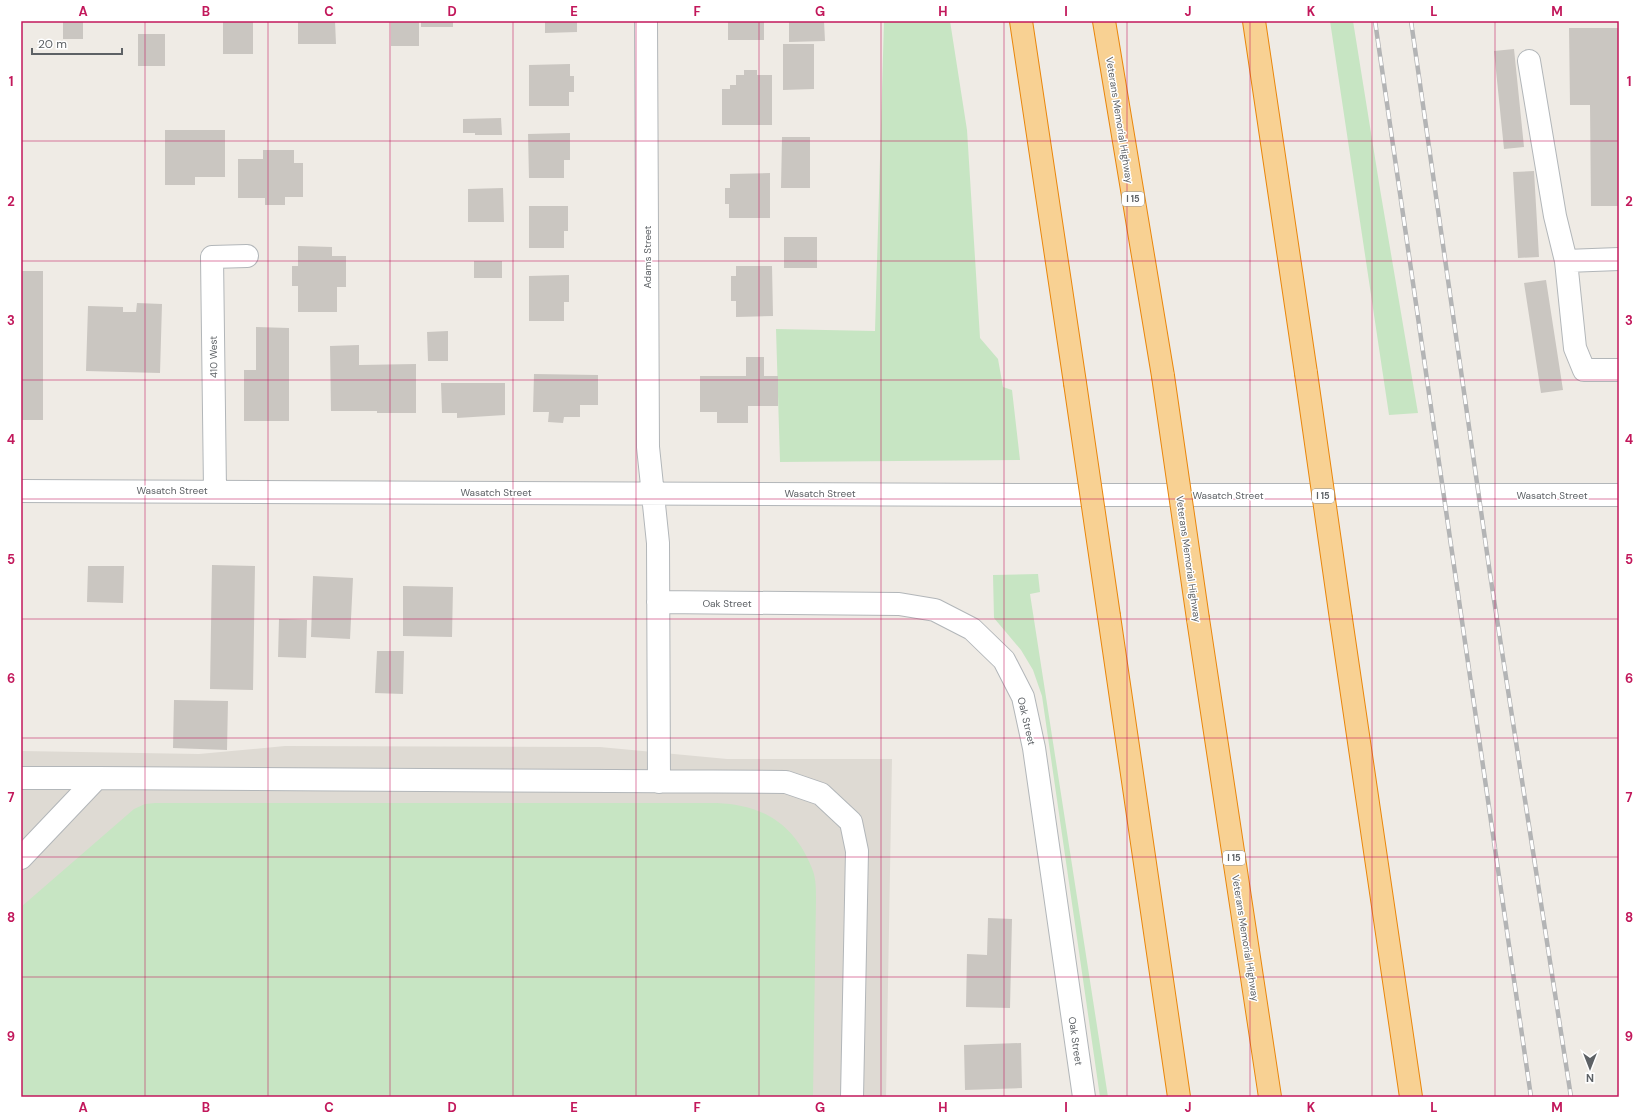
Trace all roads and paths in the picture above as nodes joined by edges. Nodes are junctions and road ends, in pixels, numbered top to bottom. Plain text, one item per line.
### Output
1 (646, 21) edge
2 (1021, 21) edge
3 (1104, 21) edge
4 (1254, 21) edge
5 (1529, 61) dead end
6 (247, 256) dead end
7 (1619, 259) edge
8 (1566, 261) junction
9 (1619, 370) edge
10 (215, 490) junction
11 (21, 491) edge
12 (653, 492) junction
13 (1619, 495) edge
14 (658, 602) junction
15 (21, 778) edge
16 (97, 778) junction
17 (659, 782) junction
18 (21, 858) edge
19 (852, 1097) edge
20 (1084, 1097) edge
21 (1179, 1097) edge
22 (1270, 1097) edge
23 (1410, 1097) edge

1 - 12 street, Adams Street
2 - 21 highway, bridge
3 - 22 highway, Veterans Memorial Highway / I 15, bridge
4 - 23 highway, I 15, bridge
5 - 8 street
6 - 10 street, 410 West
7 - 8 street
8 - 9 street
10 - 11 street, Wasatch Street
10 - 12 street, Wasatch Street
12 - 13 street, Wasatch Street
12 - 14 street
14 - 17 street
14 - 20 street, Oak Street
15 - 16 street
16 - 17 street
16 - 18 street
17 - 19 street

